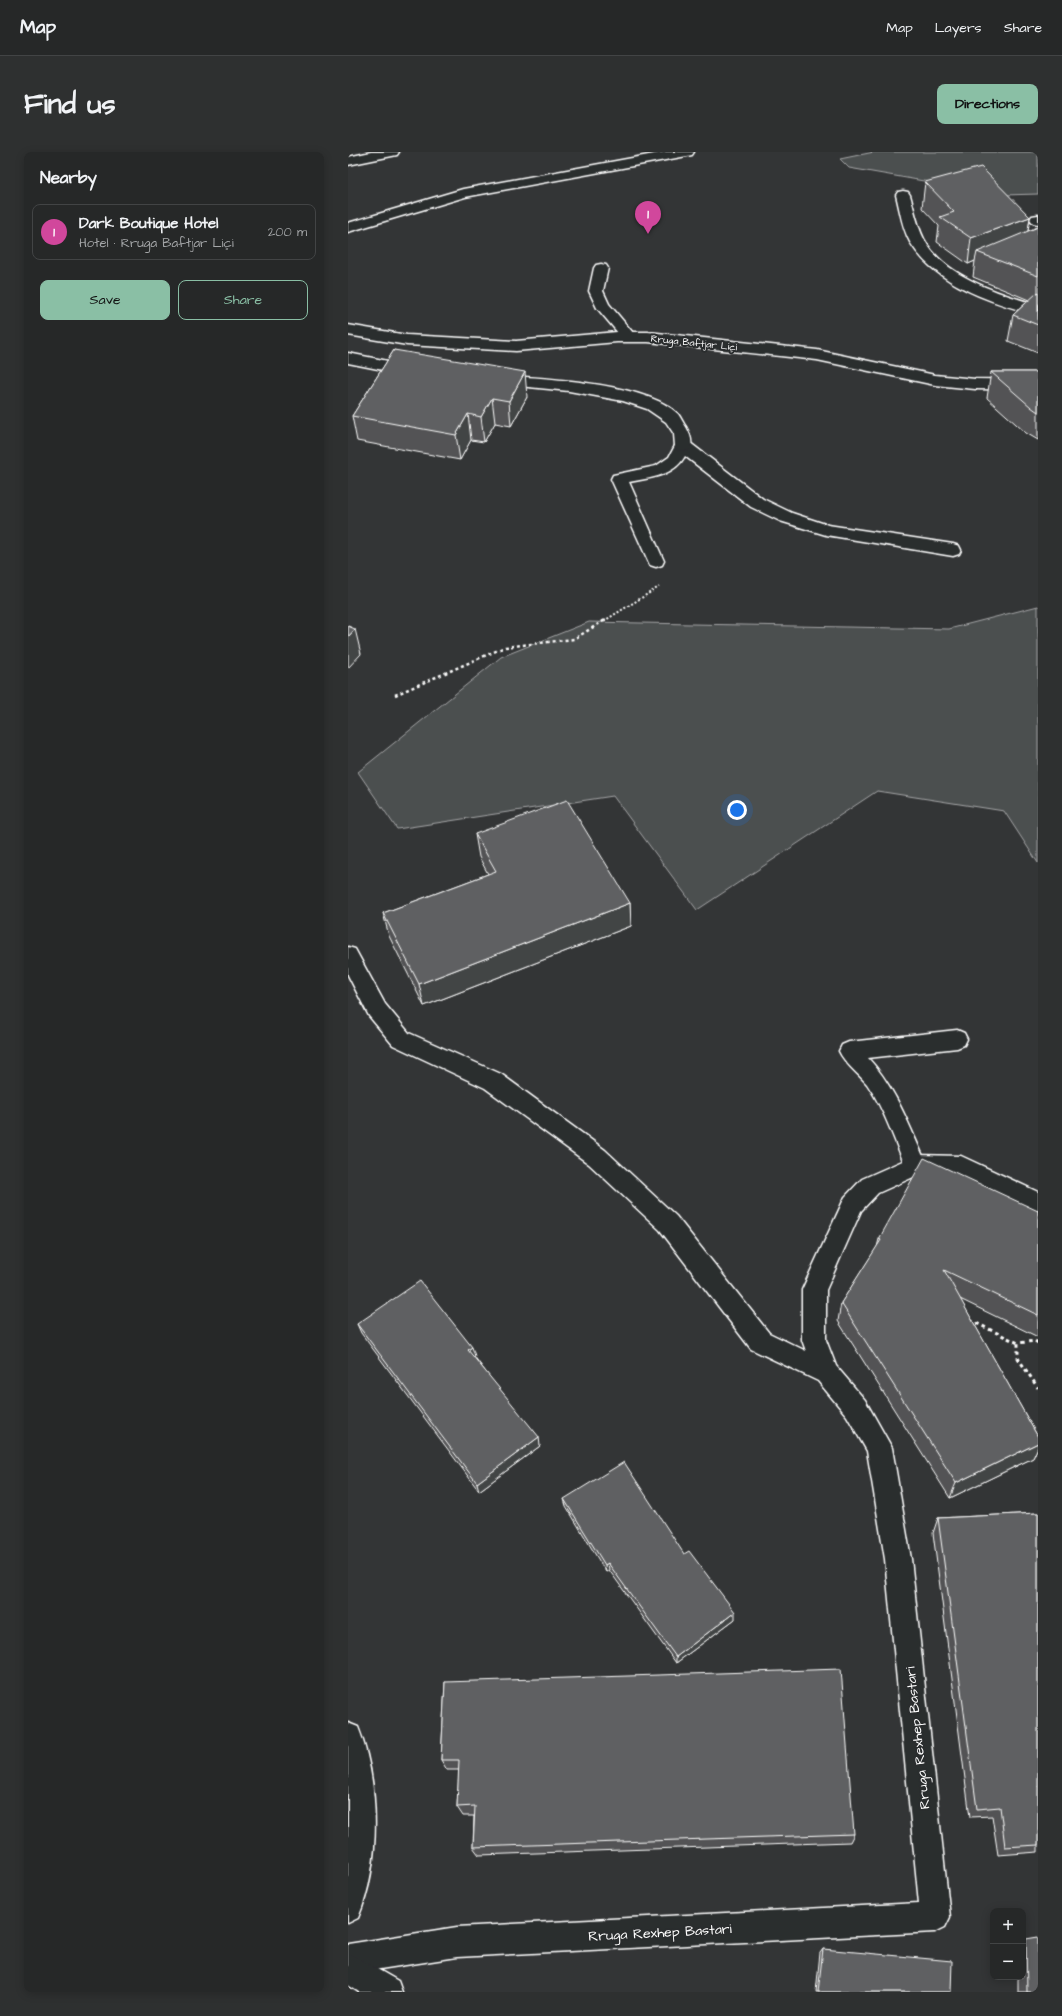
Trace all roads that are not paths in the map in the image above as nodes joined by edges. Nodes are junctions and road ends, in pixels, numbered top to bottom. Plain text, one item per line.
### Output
1 (392, 152) edge
2 (687, 152) edge
3 (348, 161) edge
4 (904, 195) dead end
5 (348, 228) edge
6 (601, 268) dead end
7 (1038, 310) edge
8 (348, 330) edge
9 (629, 337) junction
10 (348, 358) edge
11 (431, 374) edge
12 (481, 379) edge
13 (1038, 385) edge
14 (682, 446) junction
15 (953, 550) dead end
16 (656, 561) dead end
17 (348, 955) edge
18 (957, 1039) dead end
19 (916, 1165) junction
20 (1038, 1203) edge
21 (827, 1373) junction
22 (348, 1738) edge
23 (348, 1908) edge
24 (348, 1960) edge
25 (348, 1968) edge
26 (387, 1992) edge

1 - 3 street
2 - 5 lane
4 - 7 street
6 - 9 lane
8 - 9 street, Rruga Baftjar Liçi
9 - 13 street, Rruga Baftjar Liçi
10 - 11 street
12 - 14 street
14 - 15 lane
14 - 16 lane
17 - 21 street
18 - 19 lane
19 - 20 street, Rruga Rexhep Bastari
19 - 21 street, Rruga Rexhep Bastari
21 - 24 street, Rruga Rexhep Bastari
22 - 23 street
25 - 26 street

